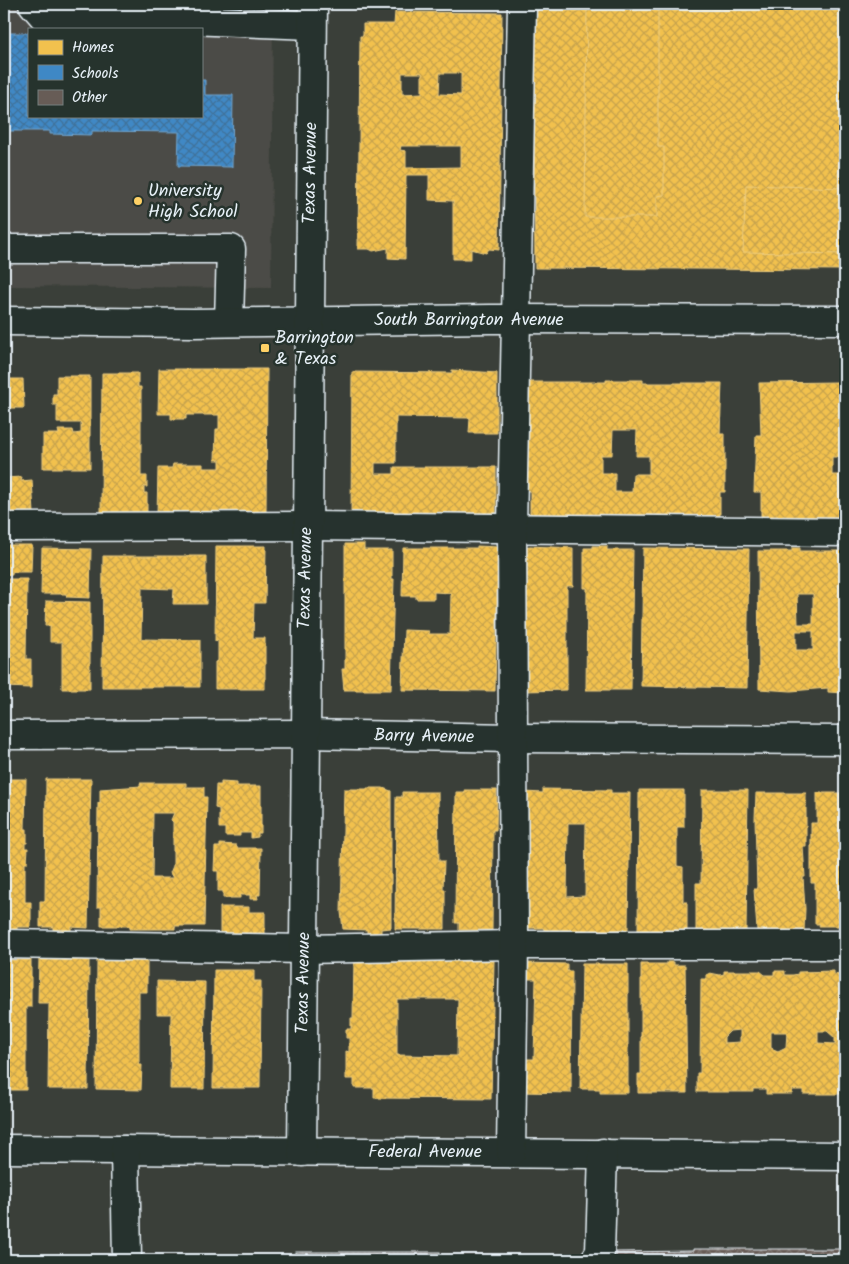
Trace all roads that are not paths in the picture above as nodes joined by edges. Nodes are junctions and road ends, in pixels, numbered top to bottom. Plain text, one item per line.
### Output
1 (33, 4) edge
2 (522, 4) edge
3 (190, 12) edge
4 (312, 14) edge
5 (4, 249) edge
6 (517, 319) junction
7 (309, 320) junction
8 (845, 320) edge
9 (4, 321) edge
10 (229, 322) junction
11 (307, 526) junction
12 (4, 527) edge
13 (512, 528) junction
14 (845, 532) edge
15 (304, 734) junction
16 (4, 735) edge
17 (512, 738) junction
18 (845, 740) edge
19 (4, 944) edge
20 (514, 945) junction
21 (845, 945) edge
22 (304, 949) junction
23 (4, 1149) edge
24 (125, 1150) junction
25 (302, 1152) junction
26 (511, 1152) junction
27 (603, 1153) junction
28 (845, 1156) edge
29 (127, 1260) edge
30 (595, 1260) edge

1 - 3 street
2 - 6 street
3 - 4 street
4 - 7 street, Texas Avenue
5 - 10 street
6 - 7 street, South Barrington Avenue
6 - 8 street, South Barrington Avenue
6 - 13 street
7 - 10 street, South Barrington Avenue
7 - 11 street, Texas Avenue
9 - 10 street, South Barrington Avenue
11 - 12 street
11 - 13 street
11 - 15 street, Texas Avenue
13 - 14 street
13 - 17 street
15 - 16 street, Barry Avenue
15 - 17 street, Barry Avenue
15 - 22 street, Texas Avenue
17 - 18 street, Barry Avenue
17 - 20 street
19 - 22 street
20 - 21 street
20 - 22 street
20 - 26 street
22 - 25 street, Texas Avenue
23 - 24 street, Federal Avenue
24 - 25 street, Federal Avenue
24 - 29 street
25 - 26 street, Federal Avenue
26 - 27 street, Federal Avenue
27 - 28 street, Federal Avenue
27 - 30 street

